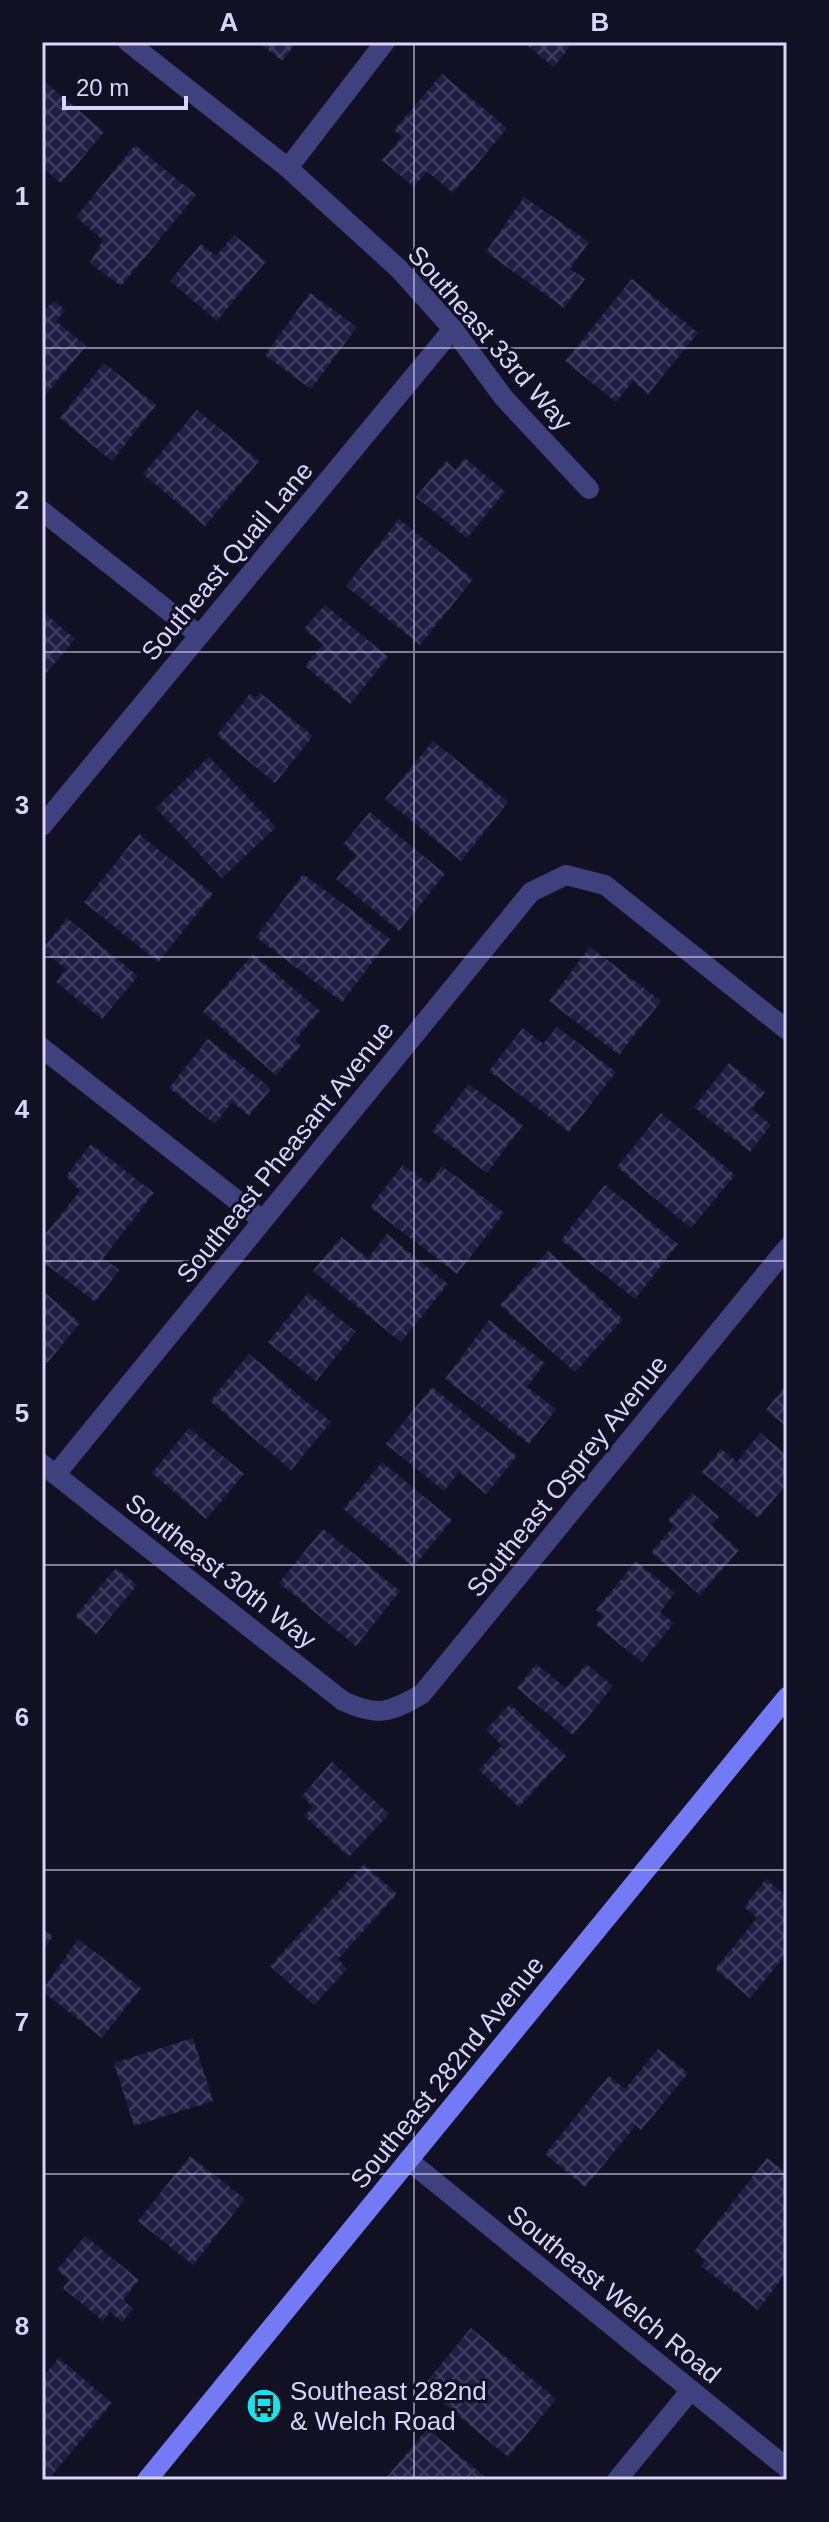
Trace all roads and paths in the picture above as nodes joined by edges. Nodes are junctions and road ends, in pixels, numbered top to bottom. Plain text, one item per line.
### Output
1 (128, 42) edge
2 (385, 42) edge
3 (288, 168) junction
4 (453, 329) junction
5 (589, 489) dead end
6 (42, 511) edge
7 (199, 635) junction
8 (42, 826) edge
9 (787, 1030) edge
10 (42, 1048) edge
11 (262, 1220) junction
12 (787, 1248) edge
13 (49, 1469) edge
14 (787, 1697) edge
15 (371, 1713) joint
16 (408, 2160) junction
17 (691, 2390) junction
18 (787, 2468) edge
19 (147, 2480) edge
20 (617, 2480) edge

1 - 3 street, Southeast 33rd Way
2 - 3 street
3 - 4 street, Southeast 33rd Way
4 - 5 street, Southeast 33rd Way
4 - 7 street, Southeast Quail Lane
6 - 7 street
7 - 8 street, Southeast Quail Lane
9 - 11 street, Southeast Pheasant Avenue
10 - 11 street
11 - 13 street, Southeast Pheasant Avenue
12 - 15 street, Southeast Osprey Avenue
13 - 15 street, Southeast 30th Way
14 - 16 main road, Southeast 282nd Avenue
16 - 17 street, Southeast Welch Road
16 - 19 main road, Southeast 282nd Avenue
17 - 18 street, Southeast Welch Road
17 - 20 street

